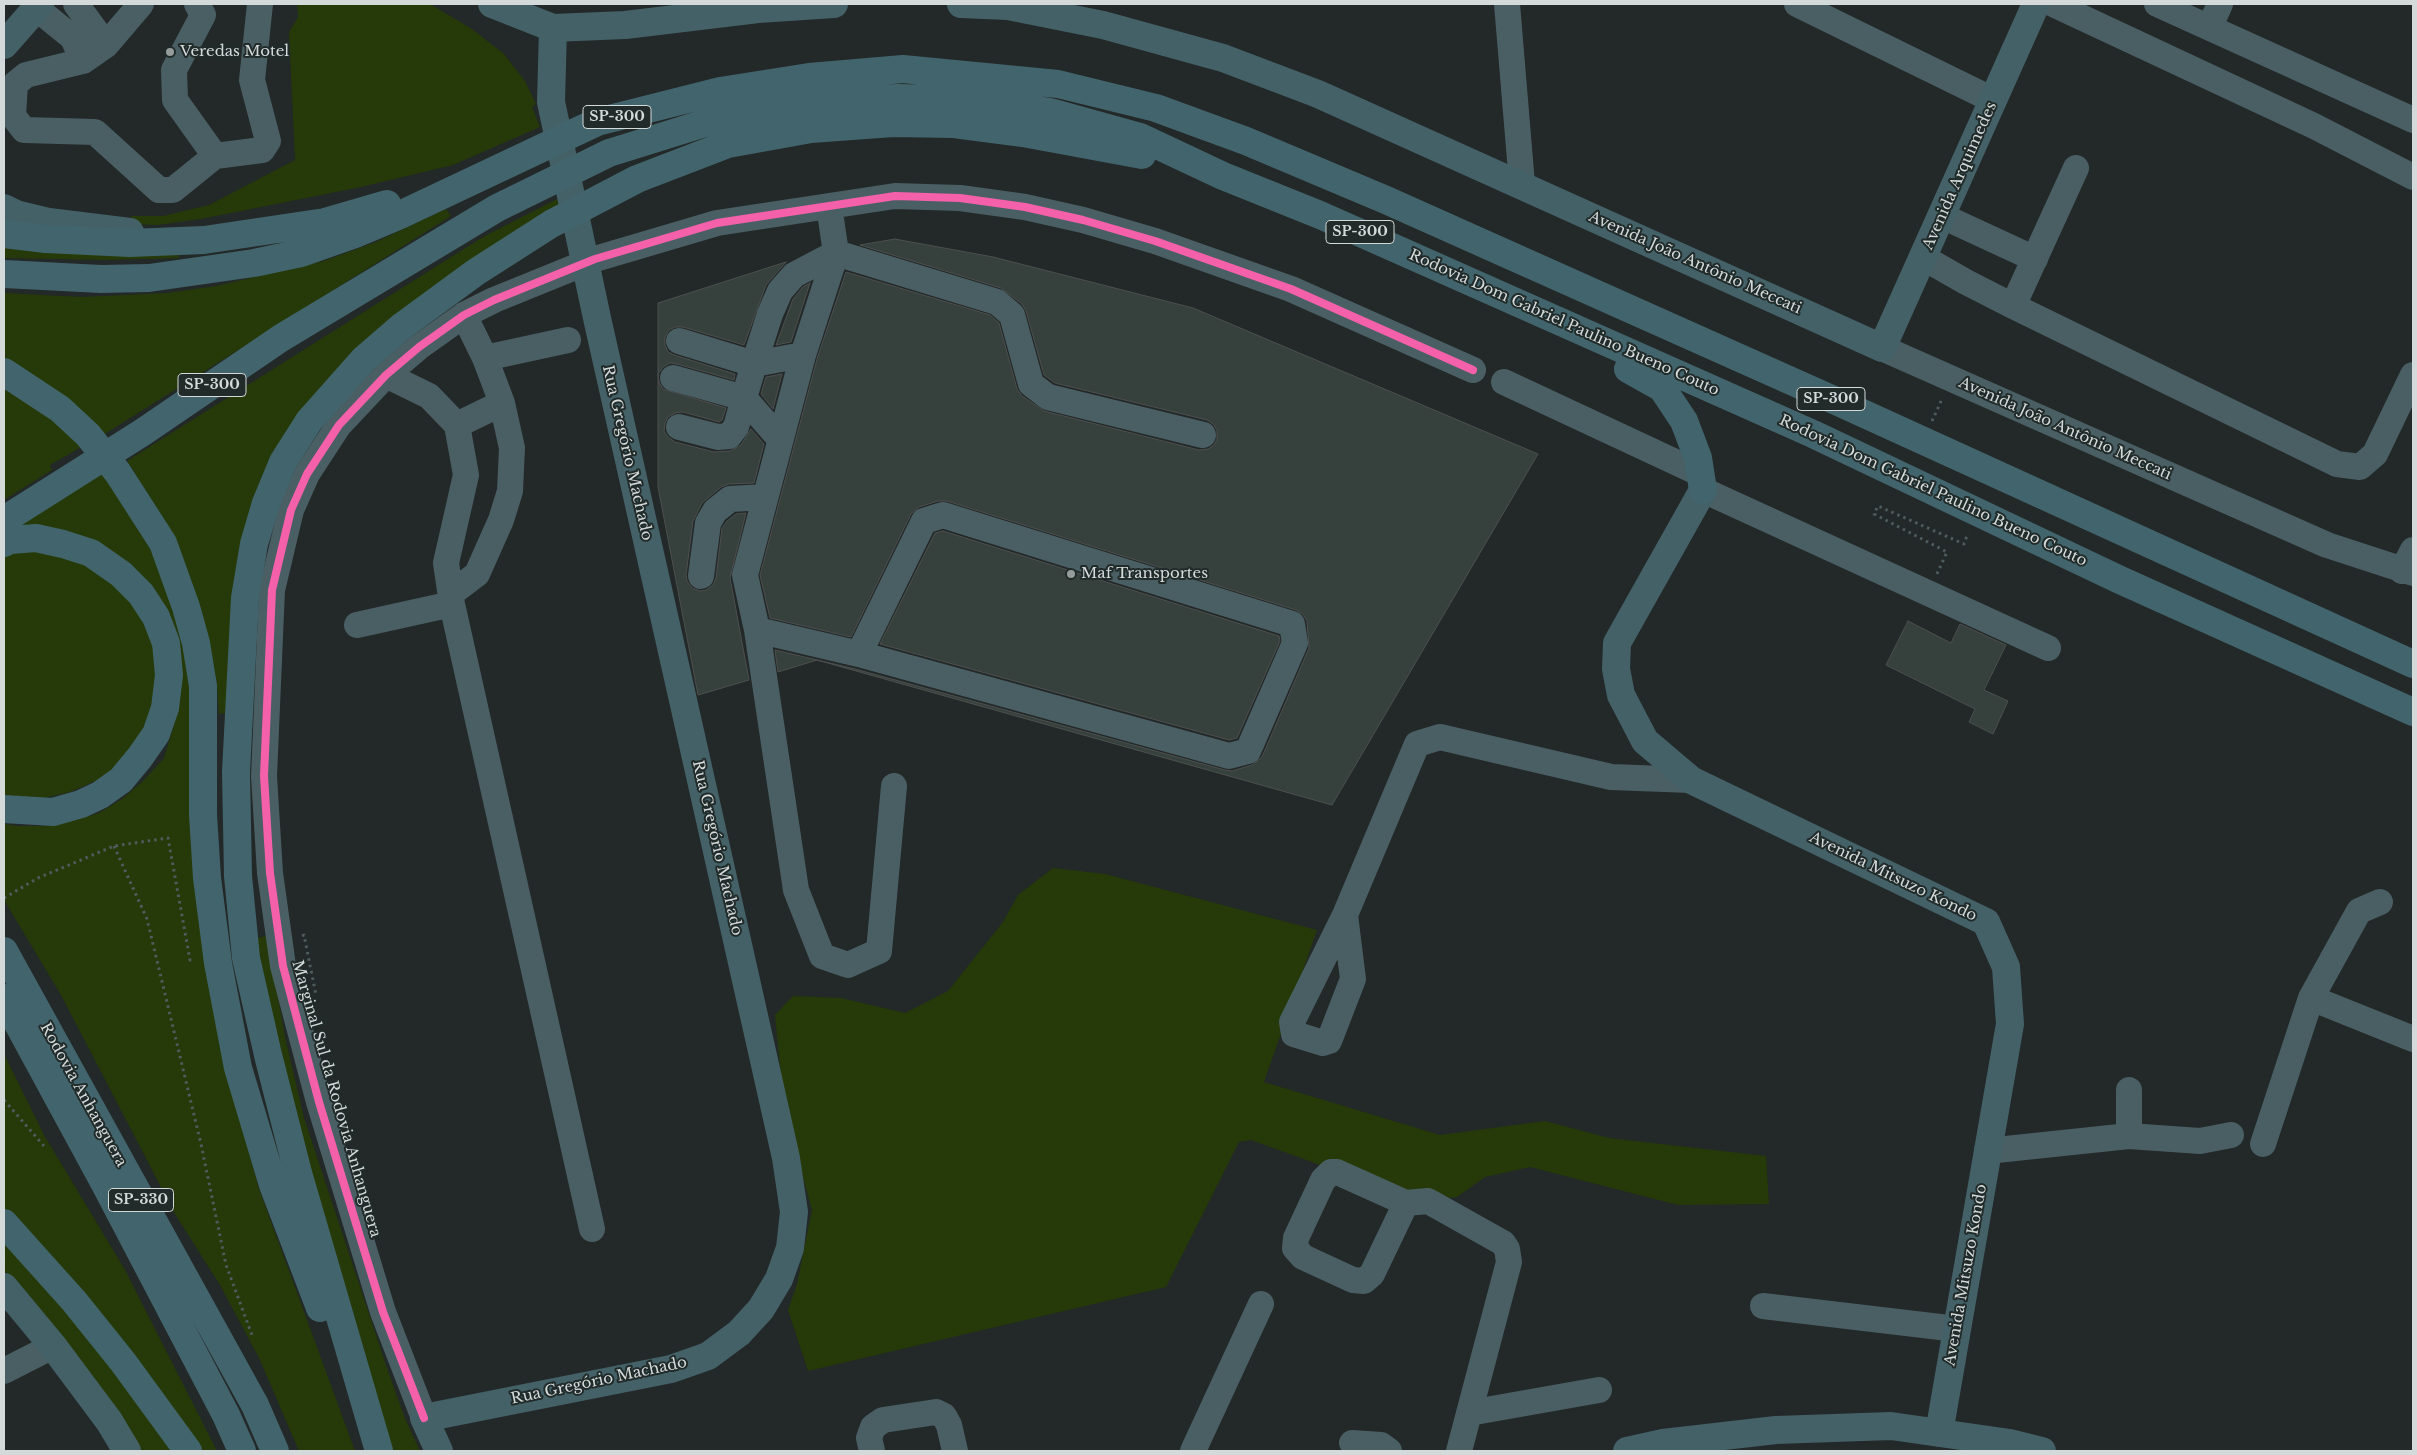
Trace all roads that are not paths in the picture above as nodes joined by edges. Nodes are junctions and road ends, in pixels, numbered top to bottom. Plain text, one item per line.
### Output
1 (76, 4) edge
2 (141, 4) edge
3 (197, 4) edge
4 (260, 4) edge
5 (492, 4) edge
6 (834, 4) edge
7 (961, 4) edge
8 (1507, 4) edge
9 (1798, 4) edge
10 (2036, 4) edge
11 (2053, 4) edge
12 (2157, 4) edge
13 (36, 5) edge
14 (2215, 15) edge
15 (553, 28) junction
16 (4, 45) edge
17 (106, 45) junction
18 (83, 61) junction
19 (1993, 100) junction
20 (2411, 112) edge
21 (215, 156) junction
22 (512, 162) junction
23 (2076, 168) dead end
24 (1223, 176) junction
25 (2413, 177) edge
26 (1522, 184) junction
27 (829, 206) junction
28 (4, 208) edge
29 (1942, 216) junction
30 (4, 234) edge
31 (204, 240) junction
32 (836, 253) junction
33 (1924, 258) junction
34 (2035, 259) junction
35 (4, 274) edge
36 (1493, 291) junction
37 (2013, 306) junction
38 (464, 315) junction
39 (568, 340) dead end
40 (679, 341) dead end
41 (1882, 348) junction
42 (803, 355) junction
43 (485, 358) junction
44 (754, 364) junction
45 (1473, 370) dead end
46 (4, 372) edge
47 (386, 375) junction
48 (2413, 375) edge
49 (673, 378) dead end
50 (1504, 382) dead end
51 (744, 398) junction
52 (502, 403) junction
53 (457, 425) junction
54 (679, 426) dead end
55 (1203, 435) dead end
56 (780, 439) junction
57 (1702, 482) junction
58 (765, 497) junction
59 (12, 514) edge
60 (4, 543) edge
61 (2409, 565) edge
62 (701, 576) dead end
63 (452, 598) junction
64 (357, 625) dead end
65 (757, 630) junction
66 (2048, 648) dead end
67 (859, 654) junction
68 (2299, 662) junction
69 (2413, 664) edge
70 (2413, 712) edge
71 (2413, 725) edge
72 (1691, 780) junction
73 (894, 786) dead end
74 (4, 809) edge
75 (2380, 902) dead end
76 (1345, 915) dead end
77 (4, 951) edge
78 (4, 998) edge
79 (2311, 998) junction
80 (2413, 1038) edge
81 (2129, 1090) dead end
82 (2231, 1135) dead end
83 (2129, 1136) junction
84 (2263, 1144) dead end
85 (1987, 1151) junction
86 (1406, 1203) junction
87 (4, 1223) edge
88 (592, 1229) dead end
89 (4, 1287) edge
90 (1261, 1304) dead end
91 (1763, 1306) dead end
92 (1957, 1329) junction
93 (53, 1346) junction
94 (4, 1371) edge
95 (1599, 1390) dead end
96 (1469, 1413) junction
97 (424, 1418) junction
98 (1939, 1433) junction
99 (1352, 1443) dead end
100 (127, 1451) edge
101 (188, 1451) edge
102 (242, 1451) edge
103 (276, 1451) edge
104 (377, 1451) edge
105 (439, 1451) edge
106 (872, 1451) edge
107 (955, 1451) edge
108 (1192, 1451) edge
109 (1389, 1451) edge
110 (1459, 1451) edge
111 (1628, 1451) edge
112 (2042, 1451) edge

1 - 17 street
2 - 17 street
3 - 21 street
4 - 21 street
5 - 15 main road
6 - 15 main road
7 - 26 main road, Avenida João Antônio Meccati
8 - 26 street
9 - 19 street
10 - 19 main road, Avenida Arquimedes
11 - 25 street
12 - 14 street
13 - 16 main road
13 - 18 street
14 - 20 street
15 - 97 main road, Rua Gregório Machado
17 - 18 street
18 - 21 street
19 - 29 main road, Avenida Arquimedes
22 - 31 highway
22 - 35 highway, SP-300
22 - 69 highway, SP-300
23 - 34 street
24 - 36 highway, Rodovia Dom Gabriel Paulino Bueno Couto / SP-300
24 - 59 highway, Rodovia Dom Gabriel Paulino Bueno Couto / SP-300
24 - 104 highway
26 - 41 main road, Avenida João Antônio Meccati
27 - 32 street
27 - 38 street, Marginal Sul da Rodovia Anhanguera
27 - 45 street, Marginal Sul da Rodovia Anhanguera
28 - 31 main road
29 - 33 main road, Avenida Arquimedes
29 - 34 street
30 - 31 highway
32 - 42 street
32 - 44 street
32 - 55 street
33 - 37 street
33 - 41 main road, Avenida Arquimedes
34 - 37 street
36 - 57 highway
36 - 68 highway, Rodovia Dom Gabriel Paulino Bueno Couto / SP-300
37 - 48 street
38 - 43 street
38 - 47 street, Marginal Sul da Rodovia Anhanguera
39 - 43 street
40 - 44 street
41 - 61 street, Avenida João Antônio Meccati
42 - 44 street
42 - 56 street
43 - 52 street
44 - 51 street
46 - 104 highway
47 - 53 street
47 - 97 street, Marginal Sul da Rodovia Anhanguera
49 - 51 street
50 - 57 street
51 - 54 street
51 - 56 street
52 - 53 street
52 - 63 street
53 - 63 street
56 - 58 street
57 - 66 street
57 - 72 main road, Avenida Mitsuzo Kondo
58 - 62 street
58 - 65 street
60 - 74 highway
63 - 64 street
63 - 88 street
65 - 67 street
65 - 73 street
67 - 67 street
68 - 70 highway, Rodovia Dom Gabriel Paulino Bueno Couto / SP-300
68 - 71 highway
72 - 76 street
72 - 85 main road, Avenida Mitsuzo Kondo
75 - 79 street
77 - 103 highway, Rodovia Anhanguera / SP-330
78 - 102 highway, Rodovia Anhanguera / SP-330
79 - 80 street
79 - 84 street
81 - 83 street
82 - 83 street
83 - 85 street
85 - 92 main road, Avenida Mitsuzo Kondo
86 - 86 street
86 - 96 street
87 - 101 highway
89 - 93 main road
90 - 108 street
91 - 92 street
92 - 98 main road, Avenida Mitsuzo Kondo
93 - 94 street
93 - 100 main road
95 - 96 street
96 - 110 street
97 - 105 main road, Marginal Sul da Rodovia Anhanguera
98 - 111 main road
98 - 112 main road
99 - 109 street
106 - 107 street

